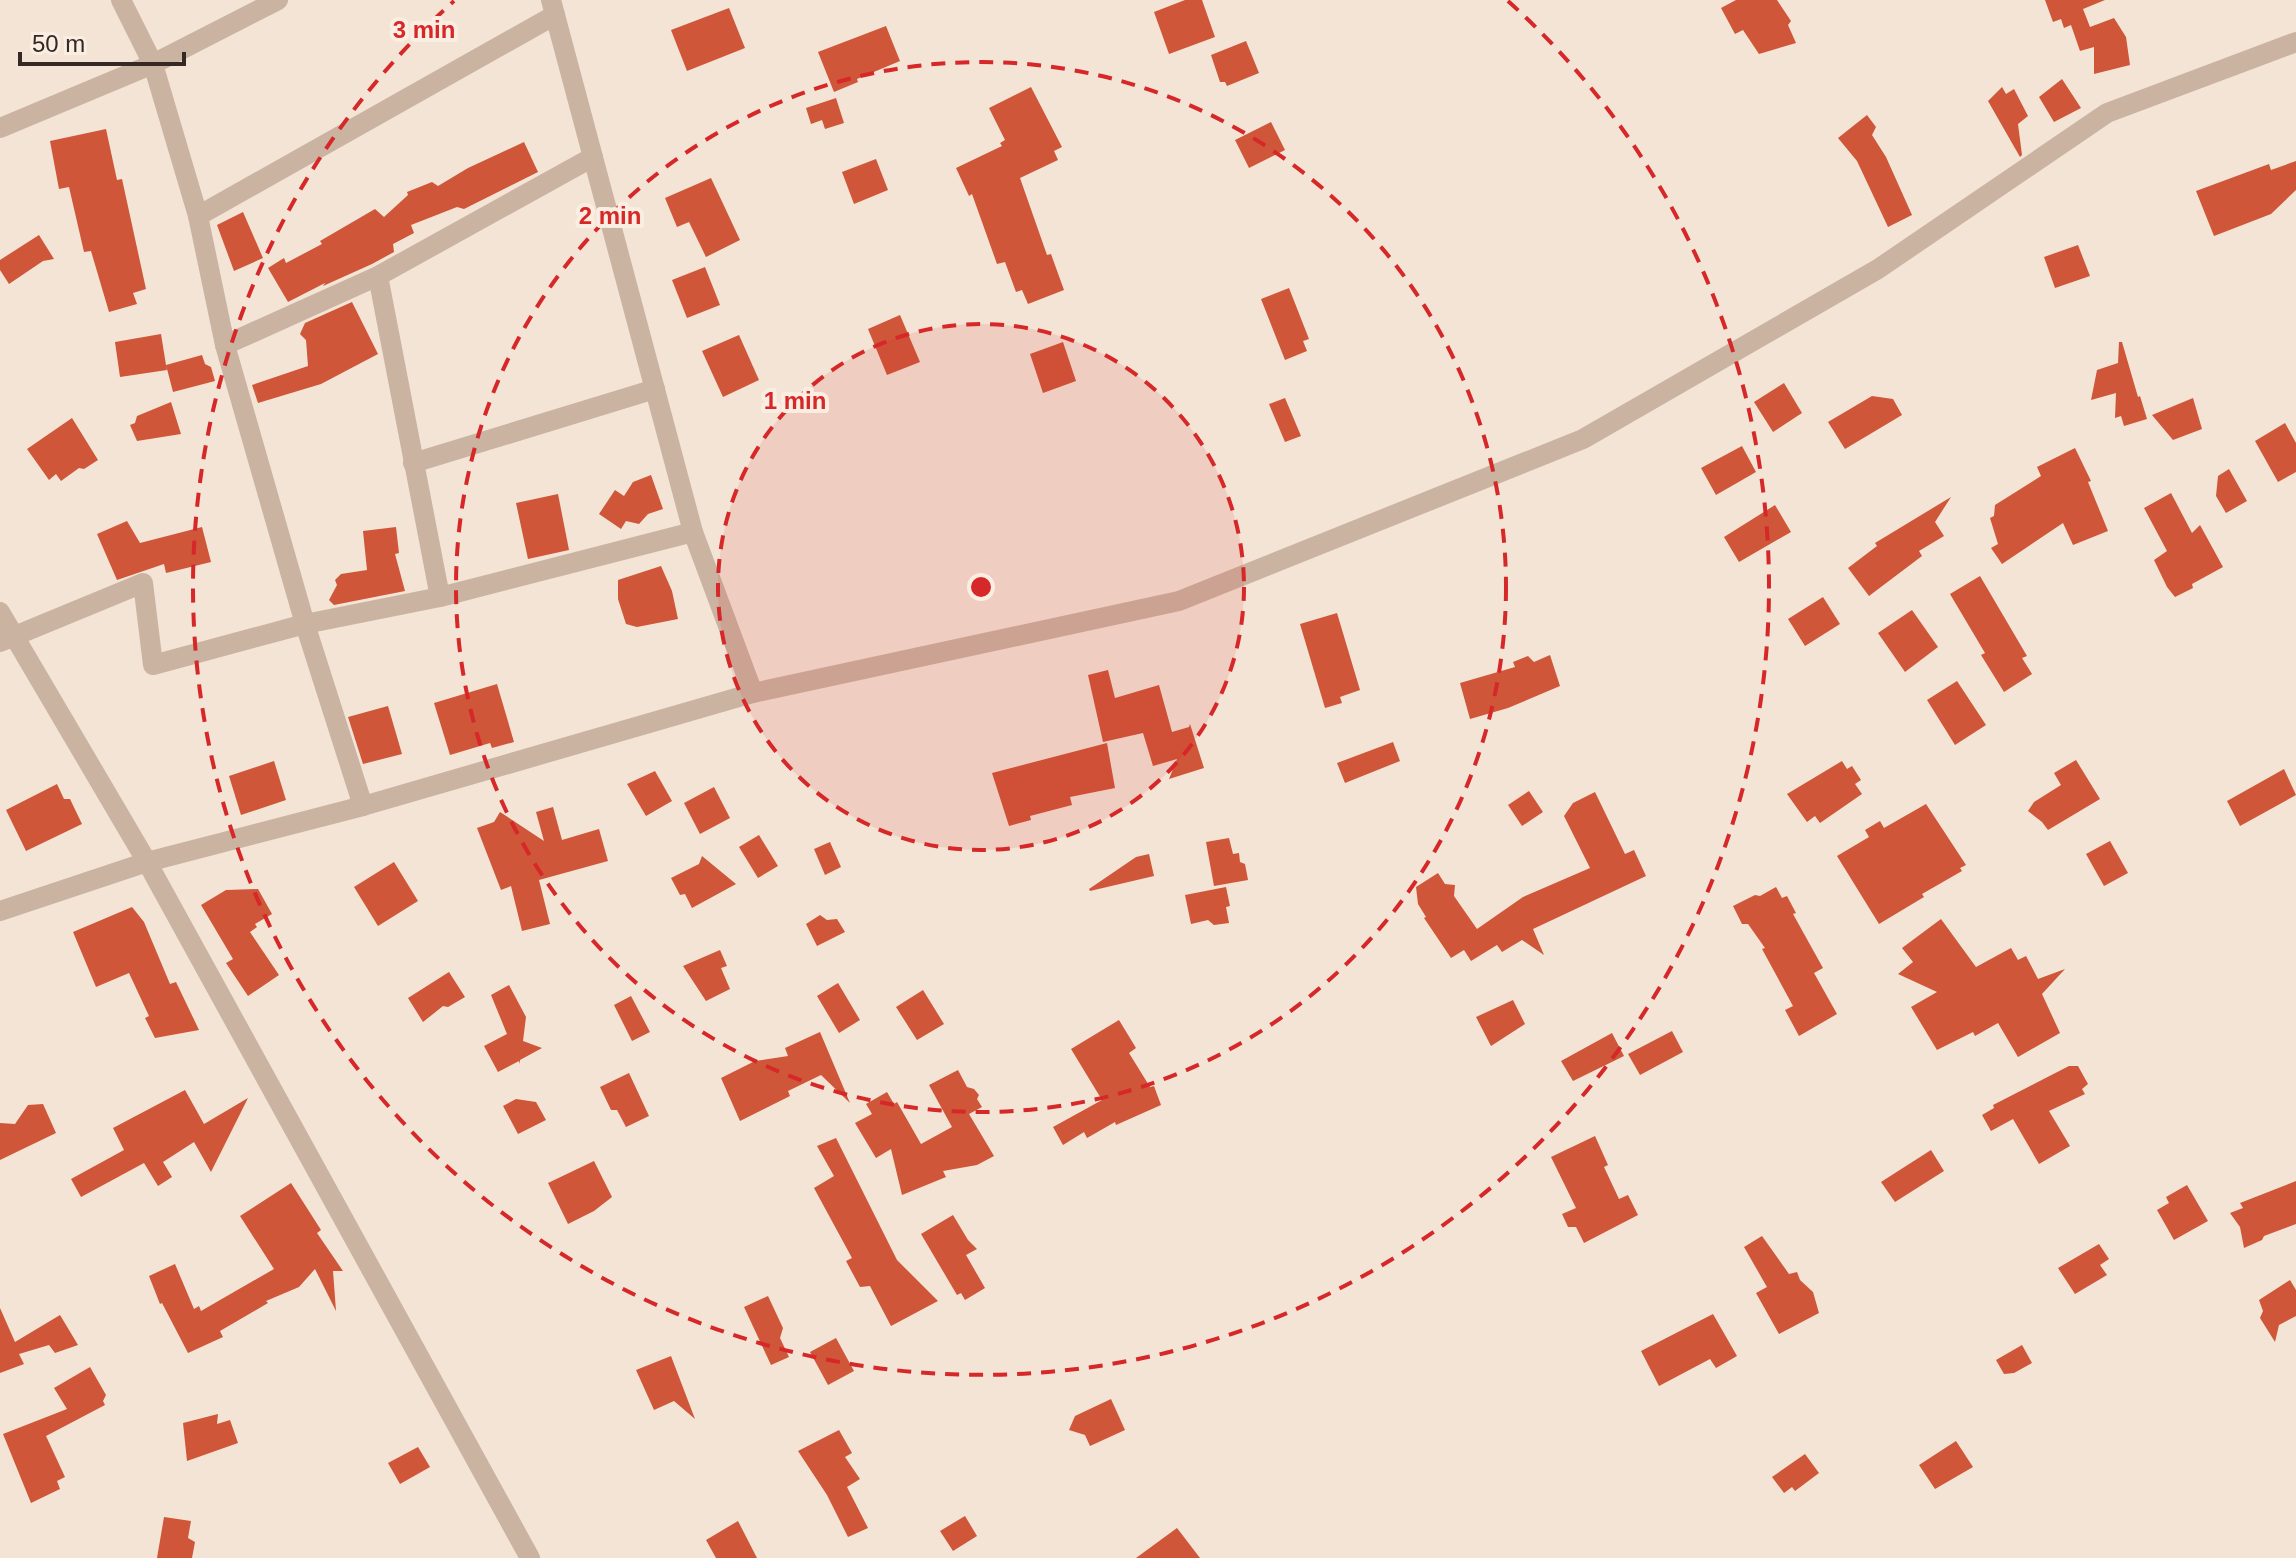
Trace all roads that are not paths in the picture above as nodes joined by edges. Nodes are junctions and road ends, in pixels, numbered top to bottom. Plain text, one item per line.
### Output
1 (121, 0) edge
2 (278, 0) edge
3 (553, 8) edge
4 (2296, 42) edge
5 (153, 64) junction
6 (0, 128) edge
7 (593, 157) junction
8 (198, 216) junction
9 (378, 276) junction
10 (225, 345) junction
11 (655, 389) junction
12 (413, 463) junction
13 (693, 532) junction
14 (440, 597) junction
15 (0, 612) edge
16 (305, 624) junction
17 (8, 639) edge
18 (753, 693) junction
19 (363, 806) junction
20 (147, 862) junction
21 (0, 911) edge
22 (530, 1558) edge

1 - 5 street
2 - 5 street
3 - 7 street
3 - 8 street
4 - 18 street
5 - 6 street
5 - 8 street
7 - 9 street
7 - 11 street
8 - 10 street
9 - 10 street
9 - 12 street
10 - 16 street
11 - 12 street
11 - 13 street
12 - 14 street
13 - 14 street
13 - 18 street
14 - 16 street
15 - 17 street
16 - 17 street
16 - 19 street
17 - 20 street
18 - 19 street
19 - 20 street
20 - 21 street
20 - 22 street

